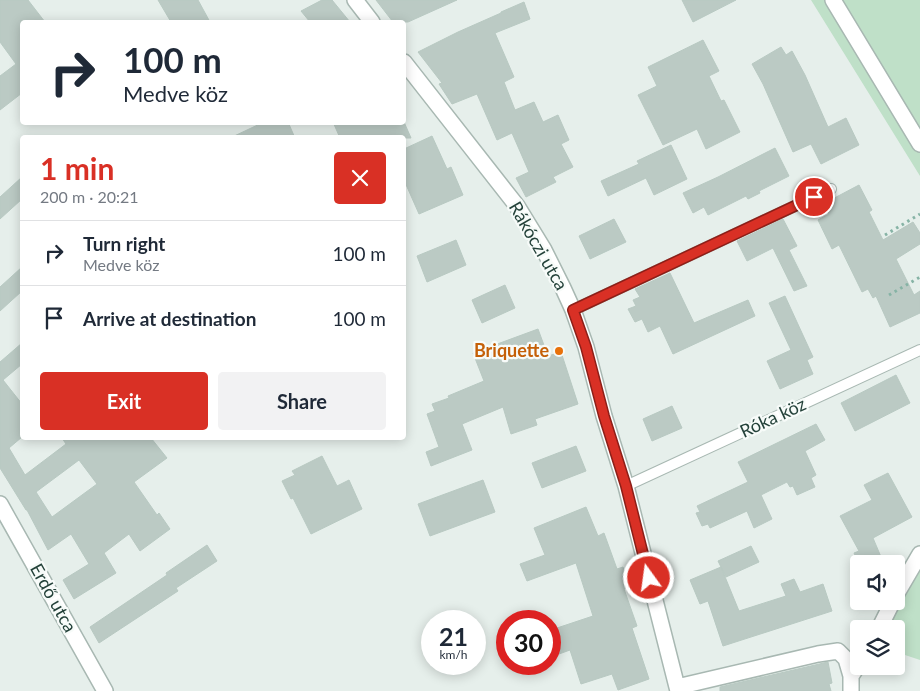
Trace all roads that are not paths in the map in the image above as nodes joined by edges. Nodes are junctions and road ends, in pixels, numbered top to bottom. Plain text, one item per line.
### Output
1 (355, 0) edge
2 (833, 0) edge
3 (370, 20) edge
4 (406, 65) edge
5 (920, 144) edge
6 (831, 189) dead end
7 (573, 310) junction
8 (920, 350) edge
9 (626, 486) junction
10 (0, 504) edge
11 (920, 554) edge
12 (905, 580) edge
13 (854, 677) edge
14 (678, 689) edge
15 (105, 691) edge

1 - 3 street
2 - 5 street
4 - 7 street, Rákóczi utca
6 - 7 lane
7 - 9 street, Rákóczi utca
8 - 9 lane, Róka köz
9 - 14 street, Rákóczi utca
10 - 15 street, Erdő utca
11 - 12 street
13 - 14 street

